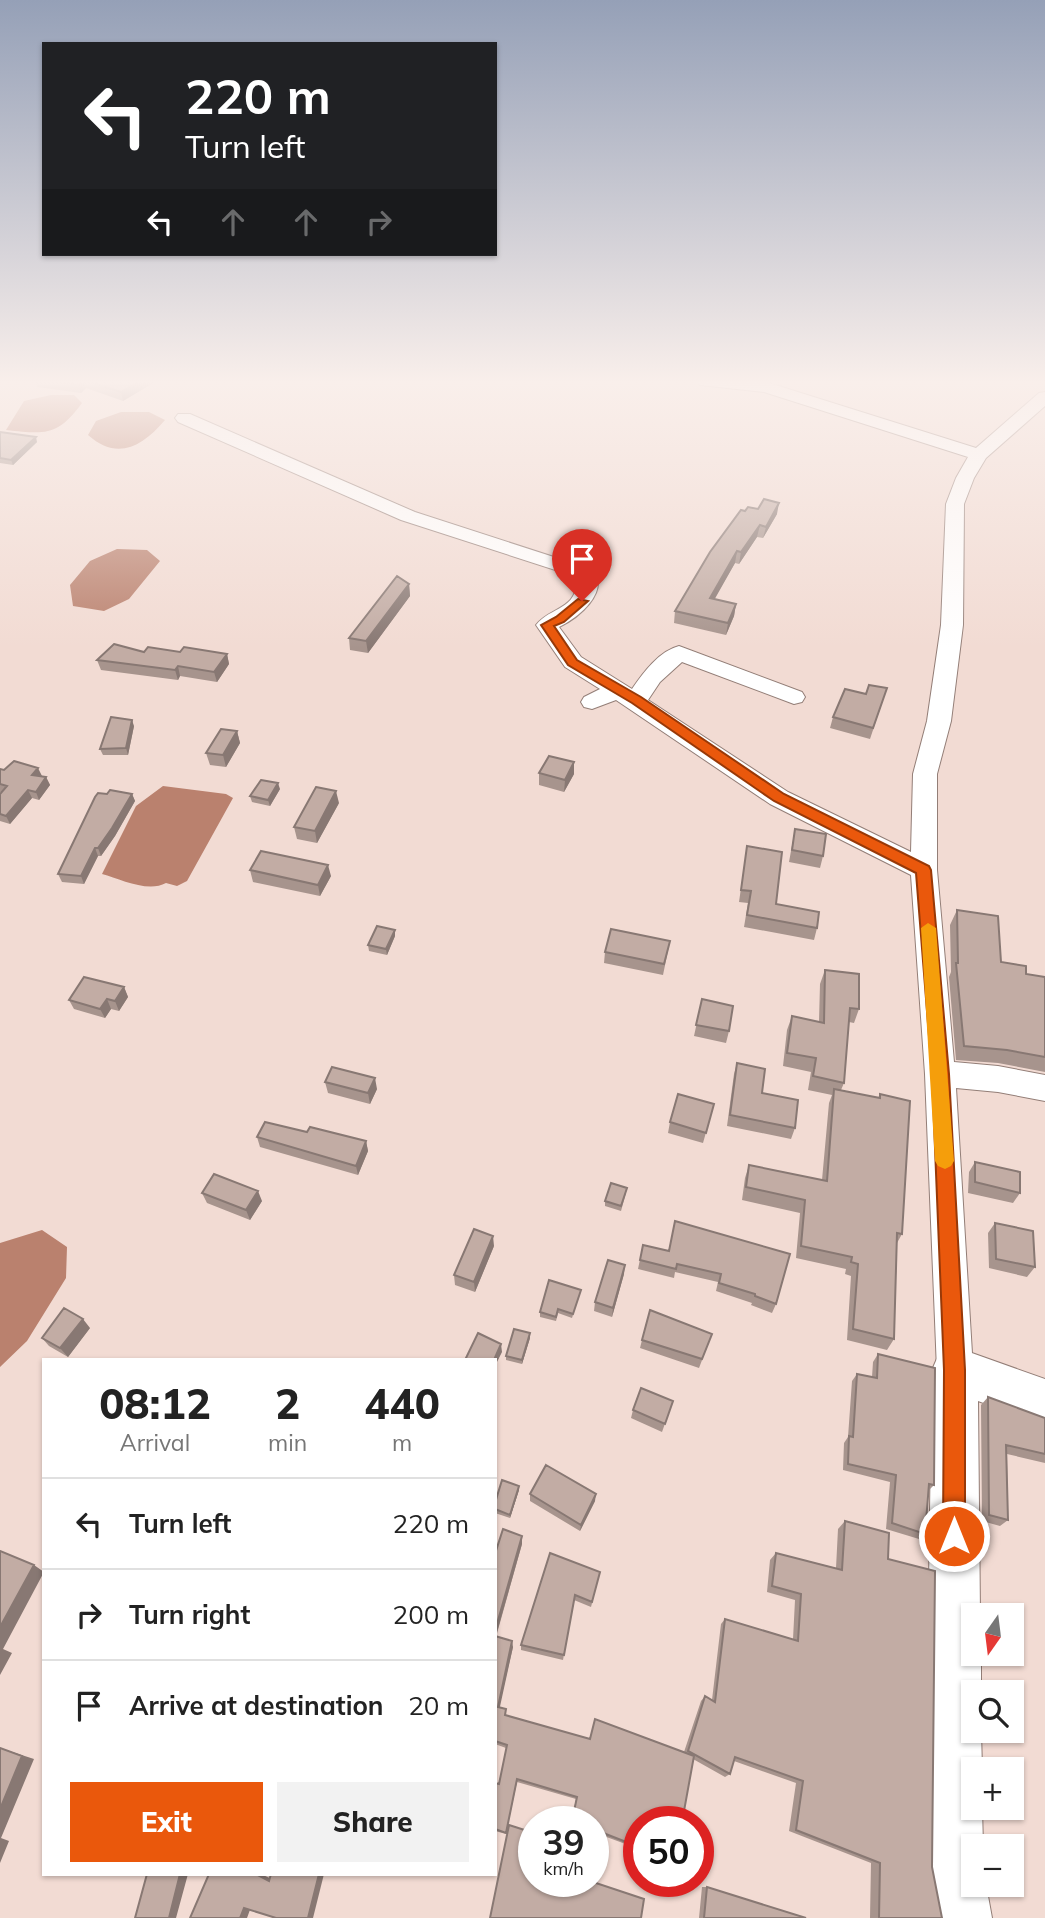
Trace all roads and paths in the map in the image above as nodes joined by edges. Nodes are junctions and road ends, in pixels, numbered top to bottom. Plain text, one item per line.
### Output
1 (302, 470) edge
2 (970, 470) edge
3 (627, 695) junction
4 (794, 697) dead end
5 (592, 702) dead end
6 (924, 870) junction
7 (940, 1074) junction
8 (1045, 1088) edge
9 (955, 1370) junction
10 (1045, 1402) edge
11 (963, 1918) edge

1 - 3 street
2 - 6 street
3 - 4 street
3 - 5 street
3 - 6 street
6 - 7 street
7 - 8 street
7 - 9 street
9 - 10 main road
9 - 11 main road

